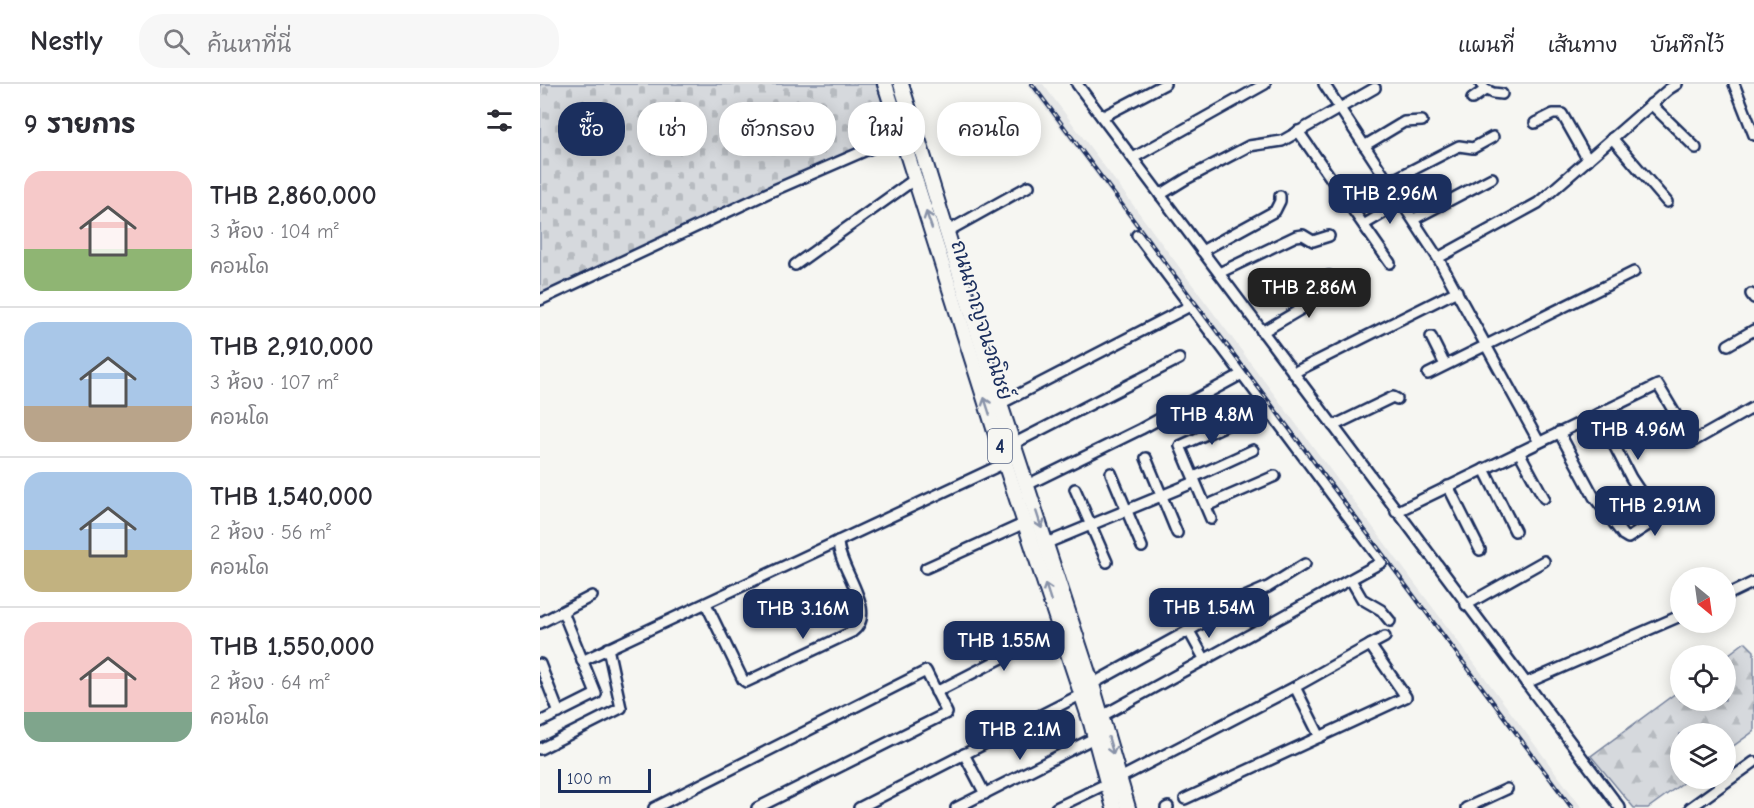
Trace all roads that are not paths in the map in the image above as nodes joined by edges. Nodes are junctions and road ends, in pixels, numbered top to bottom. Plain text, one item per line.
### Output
1 (885, 84) edge
2 (901, 84) edge
3 (1077, 84) edge
4 (1165, 84) edge
5 (1265, 84) edge
6 (1324, 84) edge
7 (1677, 84) edge
8 (1734, 84) edge
9 (1483, 86) edge
10 (1375, 88) dead end
11 (1502, 94) dead end
12 (1472, 99) dead end
13 (891, 102) edge
14 (1651, 104) junction
15 (1340, 108) junction
16 (1102, 117) junction
17 (1422, 121) dead end
18 (1535, 123) dead end
19 (1298, 131) junction
20 (1754, 135) edge
21 (1493, 137) dead end
22 (1612, 138) junction
23 (1364, 146) junction
24 (1696, 148) dead end
25 (853, 156) edge
26 (908, 156) edge
27 (1133, 158) junction
28 (1587, 160) junction
29 (1492, 178) dead end
30 (915, 179) junction
31 (1389, 182) junction
32 (1029, 186) dead end
33 (1160, 195) junction
34 (1280, 196) dead end
35 (1402, 202) junction
36 (1667, 202) dead end
37 (1414, 219) junction
38 (1365, 224) junction
39 (948, 231) junction
40 (1137, 235) dead end
41 (1329, 236) dead end
42 (1202, 251) junction
43 (1438, 258) junction
44 (1390, 263) dead end
45 (795, 265) dead end
46 (1634, 272) dead end
47 (1219, 273) junction
48 (1329, 276) dead end
49 (1457, 291) junction
50 (540, 300) edge
51 (1190, 306) junction
52 (1754, 330) edge
53 (1262, 332) junction
54 (1431, 337) dead end
55 (1487, 345) junction
56 (1728, 345) dead end
57 (1179, 359) dead end
58 (1445, 365) junction
59 (1293, 373) junction
60 (1242, 374) junction
61 (1428, 374) dead end
62 (1397, 399) dead end
63 (1000, 404) junction
64 (1754, 407) edge
65 (1598, 414) junction
66 (1233, 422) dead end
67 (1334, 426) junction
68 (1559, 432) junction
69 (1539, 442) junction
70 (1013, 444) junction
71 (1253, 450) dead end
72 (1519, 452) junction
73 (1146, 458) dead end
74 (1005, 463) junction
75 (1484, 469) junction
76 (1111, 473) dead end
77 (1275, 476) dead end
78 (1195, 480) junction
79 (1027, 485) junction
80 (1448, 486) junction
81 (1075, 489) dead end
82 (1161, 496) junction
83 (1544, 498) dead end
84 (1206, 506) junction
85 (1126, 510) junction
86 (1396, 512) junction
87 (1211, 519) dead end
88 (1025, 524) junction
89 (1090, 525) junction
90 (1515, 531) dead end
91 (1176, 533) dead end
92 (838, 541) junction
93 (1047, 543) junction
94 (1142, 547) dead end
95 (1480, 550) dead end
96 (1544, 561) dead end
97 (1107, 562) dead end
98 (1305, 564) dead end
99 (926, 568) dead end
100 (1351, 579) junction
101 (1754, 582) edge
102 (1736, 591) edge
103 (592, 596) dead end
104 (706, 604) junction
105 (1466, 605) junction
106 (563, 612) junction
107 (1670, 620) edge
108 (1390, 621) dead end
109 (540, 623) edge
110 (1060, 628) junction
111 (1189, 630) junction
112 (1385, 636) dead end
113 (1370, 645) junction
114 (608, 648) junction
115 (1205, 660) junction
116 (582, 661) junction
117 (540, 663) edge
118 (1526, 684) junction
119 (1296, 687) junction
120 (1089, 689) junction
121 (936, 692) junction
122 (559, 713) junction
123 (1102, 716) junction
124 (540, 722) edge
125 (1096, 737) junction
126 (1320, 737) junction
127 (540, 749) edge
128 (964, 754) junction
129 (1754, 762) edge
130 (1114, 780) junction
131 (1507, 789) dead end
132 (985, 794) junction
133 (675, 798) junction
134 (1185, 799) dead end
135 (654, 808) edge
136 (680, 808) edge
137 (757, 808) edge
138 (859, 808) edge
139 (956, 808) edge
140 (1056, 808) edge
141 (1114, 808) edge
142 (1128, 808) edge
143 (1466, 808) edge
144 (1620, 808) edge
145 (1690, 808) edge

1 - 13 highway, ถนนกาญจนวณิชย์ / 4
2 - 39 highway, ถนนกาญจนวณิชย์ / 4
3 - 16 street
4 - 16 street
5 - 27 street
6 - 15 street
7 - 14 street
8 - 20 street
9 - 11 street
9 - 12 street
10 - 15 street
14 - 22 street
14 - 24 street
15 - 19 street
15 - 23 street
16 - 27 street
17 - 23 street
18 - 28 street
19 - 33 street
19 - 38 street
21 - 31 street
22 - 28 street
22 - 36 street
23 - 31 street
25 - 50 street
26 - 30 highway, ถนนกาญจนวณิชย์ / 4
27 - 33 street
28 - 43 street
29 - 37 street
30 - 45 street
74 -> 30 highway, ถนนกาญจนวณิชย์ / 4
31 - 35 street
32 - 39 street
33 - 42 street
34 - 42 street
35 - 37 street
35 - 38 street
37 - 43 street
38 - 44 street
39 - 63 highway, ถนนกาญจนวณิชย์ / 4
40 - 51 street
41 - 47 street
42 - 47 street
43 - 49 street
46 - 55 street
47 - 53 street
48 - 53 street
49 - 55 street
49 - 59 street
51 - 60 street
51 - 63 street
52 - 56 street
53 - 59 street
54 - 58 street
55 - 58 street
55 - 69 street
57 - 70 street
58 - 61 street
59 - 67 street
60 - 79 street
60 - 100 street
62 - 67 street
63 - 70 highway, ถนนกาญจนวณิชย์ / 4
64 - 65 street
65 - 68 street
65 - 68 street
66 - 78 street
67 - 86 street
68 - 69 street
69 - 72 street
70 - 79 highway, ถนนกาญจนวณิชย์ / 4
71 - 78 street
72 - 75 street
72 - 83 street
73 - 82 street
74 - 88 highway, ถนนกาญจนวณิชย์ / 4
74 - 92 street
75 - 80 street
75 - 90 street
76 - 85 street
77 - 84 street
78 - 82 street
78 - 84 street
79 -> 93 highway, ถนนกาญจนวณิชย์ / 4
80 - 86 street
80 - 95 street
81 - 89 street
82 - 85 street
82 - 91 street
84 - 87 street
85 - 89 street
85 - 94 street
86 - 105 street
88 - 99 street
110 -> 88 highway, ถนนกาญจนวณิชย์ / 4
89 - 93 street
89 - 97 street
92 - 104 street
92 - 104 street
93 - 120 highway, ถนนกาญจนวณิชย์ / 4
96 - 105 street
98 - 111 street
100 - 108 street
100 - 115 street
101 - 102 street
103 - 106 street
104 - 114 street
105 - 118 street
106 - 109 street
106 - 116 street
107 - 118 street
110 - 120 highway, ถนนกาญจนวณิชย์ / 4
110 - 121 street
111 - 115 street
111 - 120 street
112 - 113 street
113 - 119 street
113 - 126 street
114 - 116 street
114 - 127 street
115 - 123 street
116 - 122 street
117 - 122 street
118 - 144 street
119 - 126 street
119 - 130 street
120 - 123 highway, ถนนกาญจนวณิชย์ / 4
120 - 125 highway, ถนนกาญจนวณิชย์ / 4
120 - 128 street
121 - 133 street
121 - 137 street
122 - 124 street
123 -> 130 highway, ถนนกาญจนวณิชย์ / 4
125 - 130 highway, ถนนกาญจนวณิชย์ / 4
125 - 132 street
126 - 134 street
128 - 132 street
128 - 138 street
129 - 145 street
130 - 140 street
130 - 141 highway, ถนนกาญจนวณิชย์ / 4
130 - 142 highway, ถนนกาญจนวณิชย์ / 4
131 - 143 street
132 - 139 street
133 - 135 street
133 - 136 street

